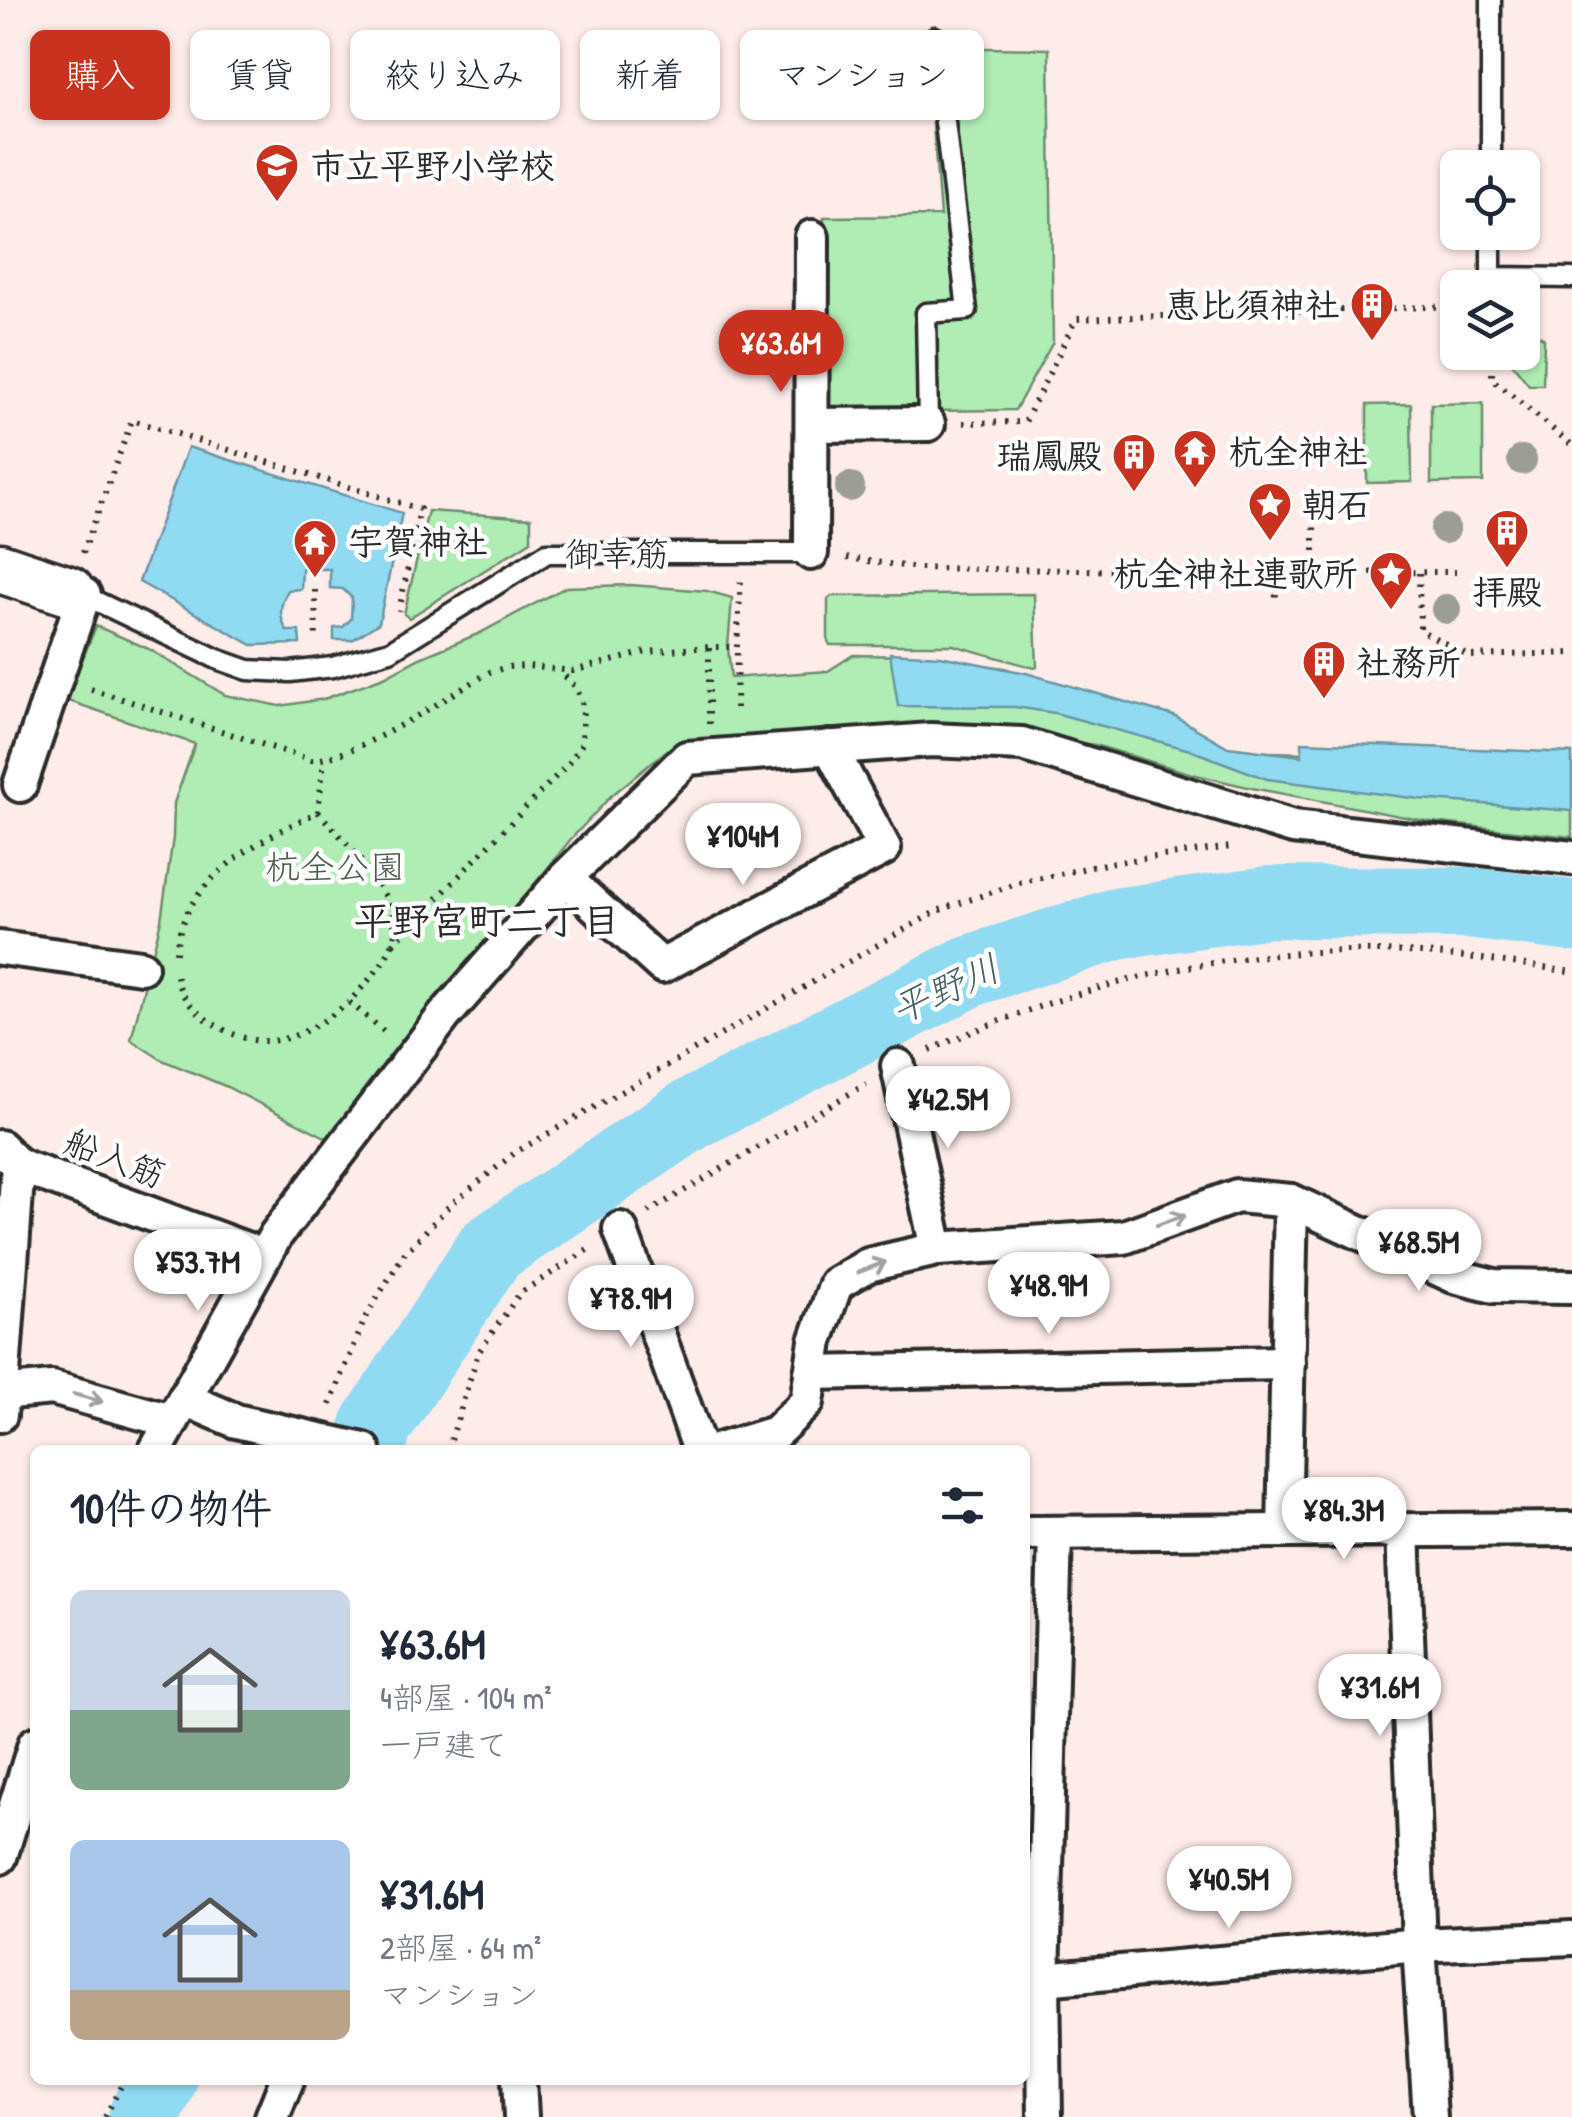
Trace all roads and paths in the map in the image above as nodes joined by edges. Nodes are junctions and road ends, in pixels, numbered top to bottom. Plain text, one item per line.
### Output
1 (1491, 0) edge
2 (944, 120) edge
3 (1491, 150) edge
4 (812, 237) dead end
5 (1492, 250) edge
6 (1572, 278) edge
7 (1440, 307) edge
8 (1492, 370) edge
9 (928, 424) junction
10 (812, 425) junction
11 (1572, 445) edge
12 (1314, 505) dead end
13 (742, 553) junction
14 (811, 553) junction
15 (0, 568) edge
16 (1224, 572) dead end
17 (1314, 572) junction
18 (1456, 572) dead end
19 (1265, 573) dead end
20 (1275, 573) junction
21 (1419, 573) junction
22 (316, 590) dead end
23 (77, 593) junction
24 (1276, 603) dead end
25 (316, 628) dead end
26 (709, 647) junction
27 (737, 647) junction
28 (390, 651) junction
29 (1572, 653) edge
30 (558, 671) junction
31 (56, 678) junction
32 (736, 708) dead end
33 (709, 736) dead end
34 (830, 747) junction
35 (324, 760) junction
36 (20, 785) dead end
37 (318, 812) junction
38 (1293, 827) junction
39 (1572, 858) edge
40 (565, 878) junction
41 (393, 944) junction
42 (0, 948) edge
43 (140, 967) dead end
44 (1572, 972) edge
45 (349, 1002) junction
46 (413, 1057) junction
47 (898, 1066) junction
48 (9, 1156) edge
49 (1291, 1200) junction
50 (620, 1229) junction
51 (936, 1248) junction
52 (264, 1256) junction
53 (1572, 1287) edge
54 (4, 1290) edge
55 (1288, 1364) junction
56 (811, 1373) junction
57 (1, 1400) edge
58 (171, 1424) edge
59 (323, 1440) junction
60 (344, 1445) edge
61 (450, 1445) edge
62 (698, 1445) edge
63 (736, 1445) edge
64 (1572, 1529) edge
65 (1403, 1530) junction
66 (1284, 1531) junction
67 (1040, 1533) edge
68 (30, 1760) edge
69 (1037, 1788) edge
70 (0, 1857) edge
71 (1572, 1938) edge
72 (1419, 1945) junction
73 (1043, 1979) junction
74 (121, 2085) edge
75 (286, 2085) edge
76 (519, 2085) edge
77 (105, 2117) edge
78 (272, 2117) edge
79 (521, 2117) edge
80 (1045, 2117) edge
81 (1430, 2117) edge

1 - 3 lane
2 - 9 lane
4 - 10 street
5 - 6 lane
7 - 9 path
8 - 11 path
9 - 10 street
10 - 14 street
12 - 17 path
13 - 14 lane, 御幸筋
13 - 27 path
13 - 28 lane, 御幸筋
14 - 16 path
15 - 23 street, 御幸筋
17 - 20 path
17 - 21 path
18 - 21 path
19 - 20 path
20 - 24 path
21 - 29 path
22 - 25 path
23 - 28 lane, 御幸筋
23 - 28 path
23 - 31 street
26 - 27 path
26 - 30 path
26 - 33 path
27 - 32 path
30 - 35 path
30 - 41 path
31 - 35 path
31 - 36 street
34 - 38 street
34 - 40 street
34 - 40 street
35 - 37 path
37 - 41 path
37 - 45 path
38 - 39 street
38 - 59 path
40 - 46 street
41 - 45 path
42 - 43 street
44 - 47 path
45 - 46 path
46 - 52 street
47 - 50 path
47 - 51 street
48 - 52 street, 船入筋
48 - 54 street
51 -> 49 street
49 - 53 street
49 - 55 street
50 - 61 path
50 - 62 street
56 -> 51 street
52 - 58 street
54 - 57 street
55 - 56 street
55 - 66 street
56 - 63 street
57 -> 58 street
58 - 59 street
59 - 60 street
64 - 65 street
65 - 66 street
65 - 72 street
66 - 67 street
67 - 69 street
68 - 70 street
69 - 73 street
71 - 72 street
72 - 73 street
72 - 81 street
73 - 80 street
74 - 77 path
75 - 78 street
76 - 79 street

